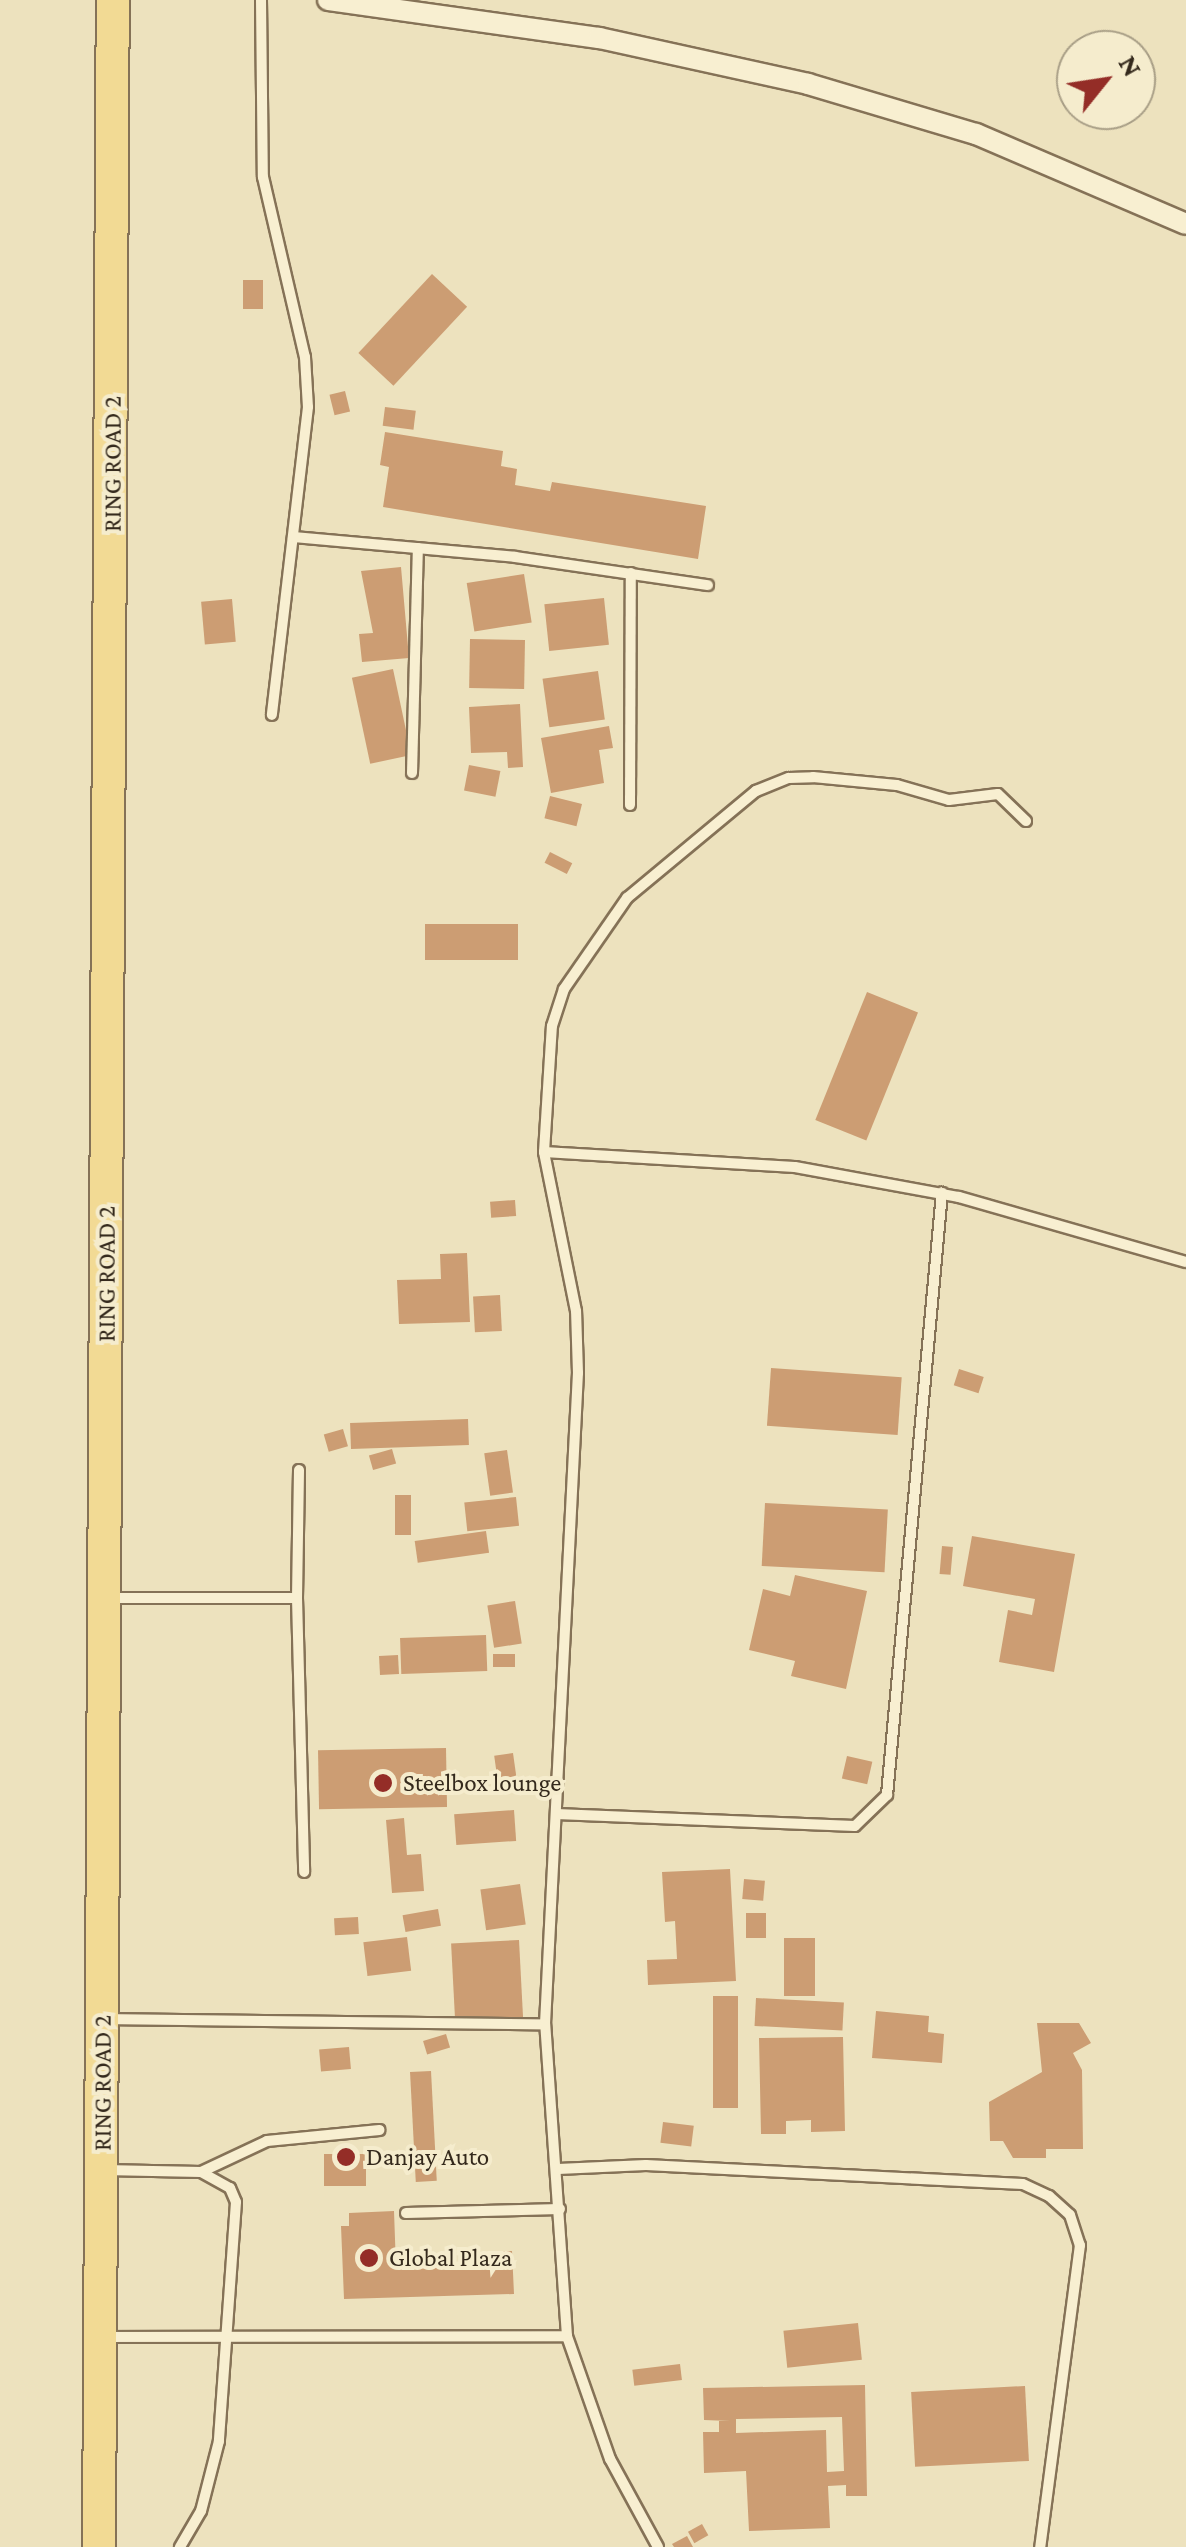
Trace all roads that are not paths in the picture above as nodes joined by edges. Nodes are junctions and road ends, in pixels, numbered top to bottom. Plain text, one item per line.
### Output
1 (113, 0) edge
2 (261, 0) edge
3 (328, 0) edge
4 (1186, 224) edge
5 (293, 537) junction
6 (418, 548) junction
7 (631, 574) junction
8 (708, 584) dead end
9 (272, 715) dead end
10 (412, 772) dead end
11 (630, 806) dead end
12 (1026, 822) dead end
13 (544, 1152) junction
14 (942, 1194) junction
15 (1186, 1262) edge
16 (298, 1470) dead end
17 (105, 1598) junction
18 (297, 1598) junction
19 (556, 1814) junction
20 (304, 1872) dead end
21 (104, 2018) junction
22 (545, 2024) junction
23 (379, 2130) dead end
24 (558, 2169) junction
25 (103, 2170) junction
26 (201, 2172) junction
27 (560, 2209) junction
28 (406, 2213) dead end
29 (228, 2336) junction
30 (568, 2336) junction
31 (103, 2337) junction
32 (99, 2547) edge
33 (180, 2547) edge
34 (658, 2547) edge
35 (1040, 2547) edge

1 - 17 main road, RING ROAD 2
2 - 5 lane
3 - 4 street
5 - 6 lane
5 - 9 lane
6 - 7 lane
6 - 10 lane
7 - 8 lane
7 - 11 lane
12 - 13 lane
13 - 14 lane
13 - 19 lane
14 - 15 lane
14 - 19 lane
16 - 18 lane
17 - 18 lane
17 - 21 main road, RING ROAD 2
18 - 20 lane
19 - 22 lane
21 - 22 lane
21 - 25 main road, RING ROAD 2
22 - 24 lane
23 - 26 lane
24 - 27 lane
24 - 35 lane
25 - 26 lane
25 - 31 main road, RING ROAD 2
26 - 29 lane
27 - 28 lane
27 - 30 lane
29 - 30 lane
29 - 31 lane
29 - 33 lane
30 - 34 lane
31 - 32 main road, RING ROAD 2

